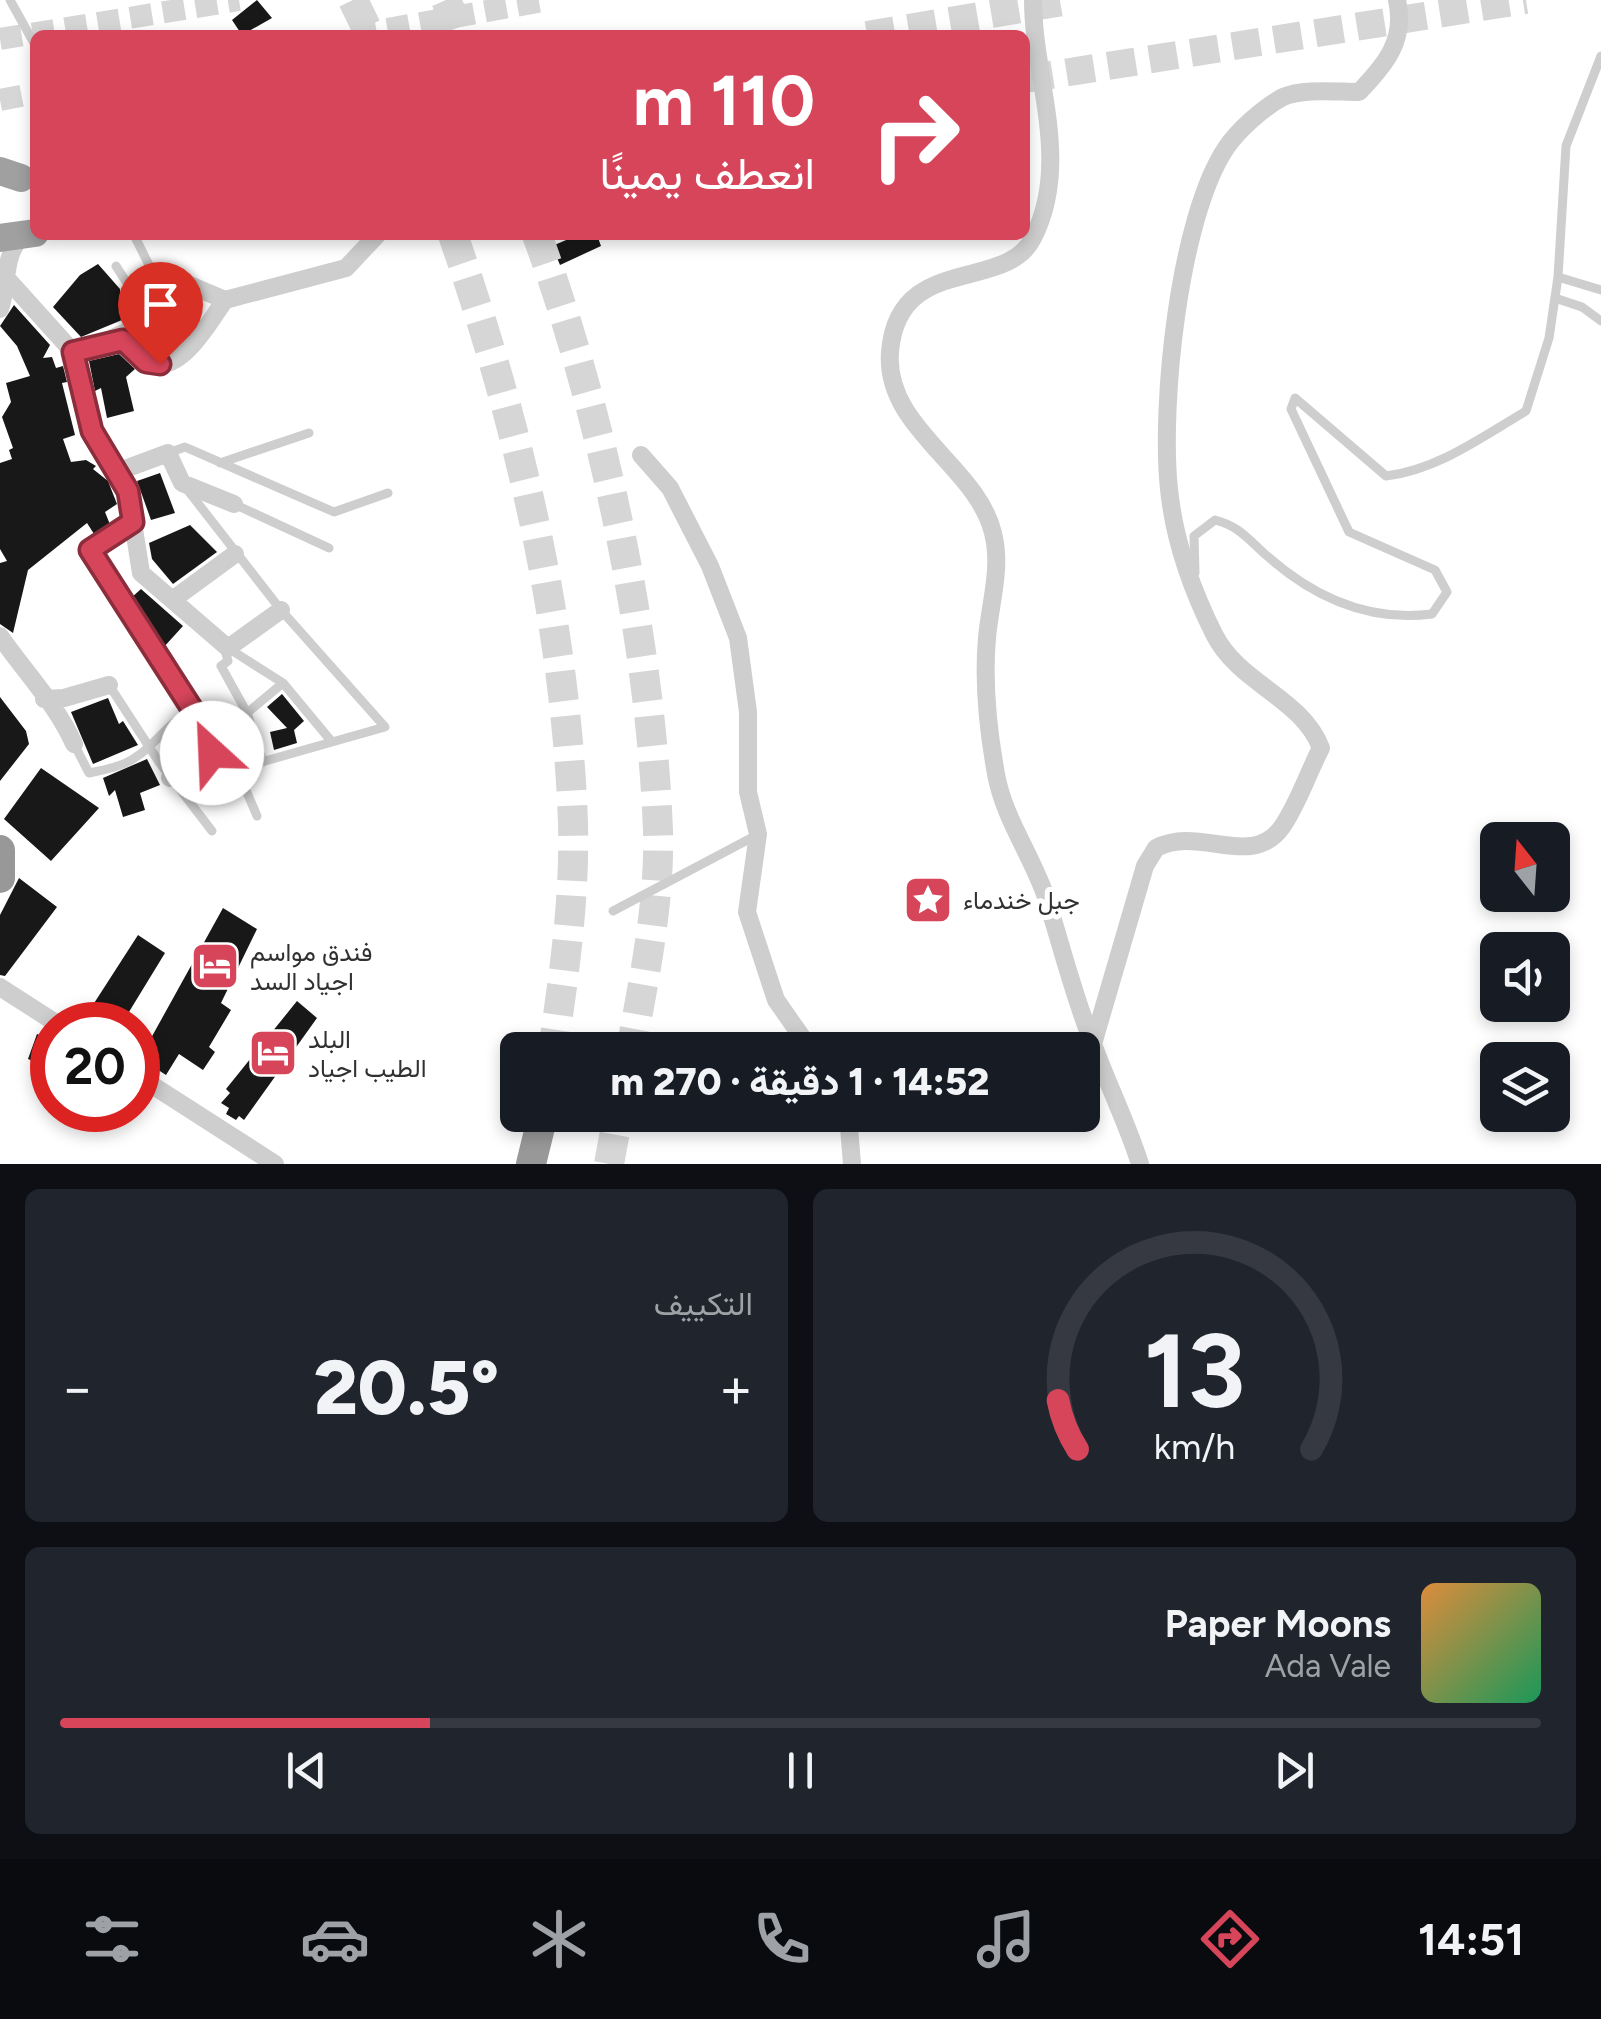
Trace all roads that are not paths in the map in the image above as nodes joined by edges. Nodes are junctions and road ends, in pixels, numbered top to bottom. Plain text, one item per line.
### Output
1 (10, 0) edge
2 (1033, 0) edge
3 (1397, 0) edge
4 (30, 36) edge
5 (1601, 56) edge
6 (20, 235) edge
7 (136, 240) edge
8 (371, 240) edge
9 (116, 266) dead end
10 (154, 277) junction
11 (4, 278) edge
12 (1558, 278) junction
13 (1601, 290) edge
14 (132, 291) junction
15 (1555, 298) junction
16 (226, 300) junction
17 (0, 310) edge
18 (1601, 321) edge
19 (108, 340) junction
20 (73, 352) junction
21 (309, 433) dead end
22 (168, 453) junction
23 (642, 455) dead end
24 (220, 463) junction
25 (117, 472) junction
26 (182, 483) junction
27 (388, 493) dead end
28 (234, 504) joint
29 (133, 522) junction
30 (329, 548) dead end
31 (235, 554) junction
32 (1195, 590) junction
33 (175, 598) junction
34 (281, 610) junction
35 (0, 636) edge
36 (228, 648) junction
37 (283, 683) junction
38 (109, 684) joint
39 (44, 699) junction
40 (194, 712) junction
41 (247, 714) junction
42 (332, 742) junction
43 (74, 744) joint
44 (150, 745) junction
45 (212, 753) junction
46 (263, 762) junction
47 (237, 769) junction
48 (170, 778) junction
49 (258, 816) dead end
50 (212, 830) dead end
51 (758, 834) junction
52 (0, 850) edge
53 (0, 878) edge
54 (614, 911) dead end
55 (0, 987) edge
56 (30, 1006) edge
57 (798, 1032) edge
58 (1088, 1032) edge
59 (1096, 1032) edge
60 (1100, 1064) edge
61 (160, 1090) edge
62 (539, 1132) edge
63 (849, 1132) edge
64 (274, 1164) edge
65 (531, 1164) edge
66 (852, 1164) edge
67 (1140, 1164) edge

1 - 4 lane
2 - 58 street
3 - 32 street
5 - 12 lane
6 - 11 street
7 - 10 lane
8 - 16 street
9 - 14 lane
10 - 14 street
10 - 16 street
11 - 17 street
11 - 20 street
12 - 13 lane
12 - 15 lane
14 - 19 street
15 - 18 lane
15 - 32 lane
16 - 19 street
19 - 20 street
20 - 25 street
21 - 24 lane
22 - 24 lane
22 - 25 street
22 - 26 street
23 - 51 street
24 - 27 lane
25 - 29 street
26 - 28 street
26 - 31 lane
28 - 30 lane
29 - 33 street
29 - 40 lane
31 - 33 street
31 - 34 lane
32 - 59 street
33 - 36 street
34 - 36 street
34 - 42 lane
35 - 39 street
36 - 37 lane
36 - 41 lane
37 - 41 lane
37 - 42 lane
38 - 39 street
38 - 44 lane
39 - 43 street
40 - 44 lane
40 - 45 lane
41 - 46 lane
42 - 46 lane
43 - 44 lane
44 - 48 lane
45 - 47 lane
45 - 48 street
46 - 47 lane
47 - 49 lane
48 - 50 lane
51 - 54 lane
51 - 57 street
52 - 53 highway
55 - 56 street
60 - 67 street
61 - 64 street
62 - 65 highway
63 - 66 street

